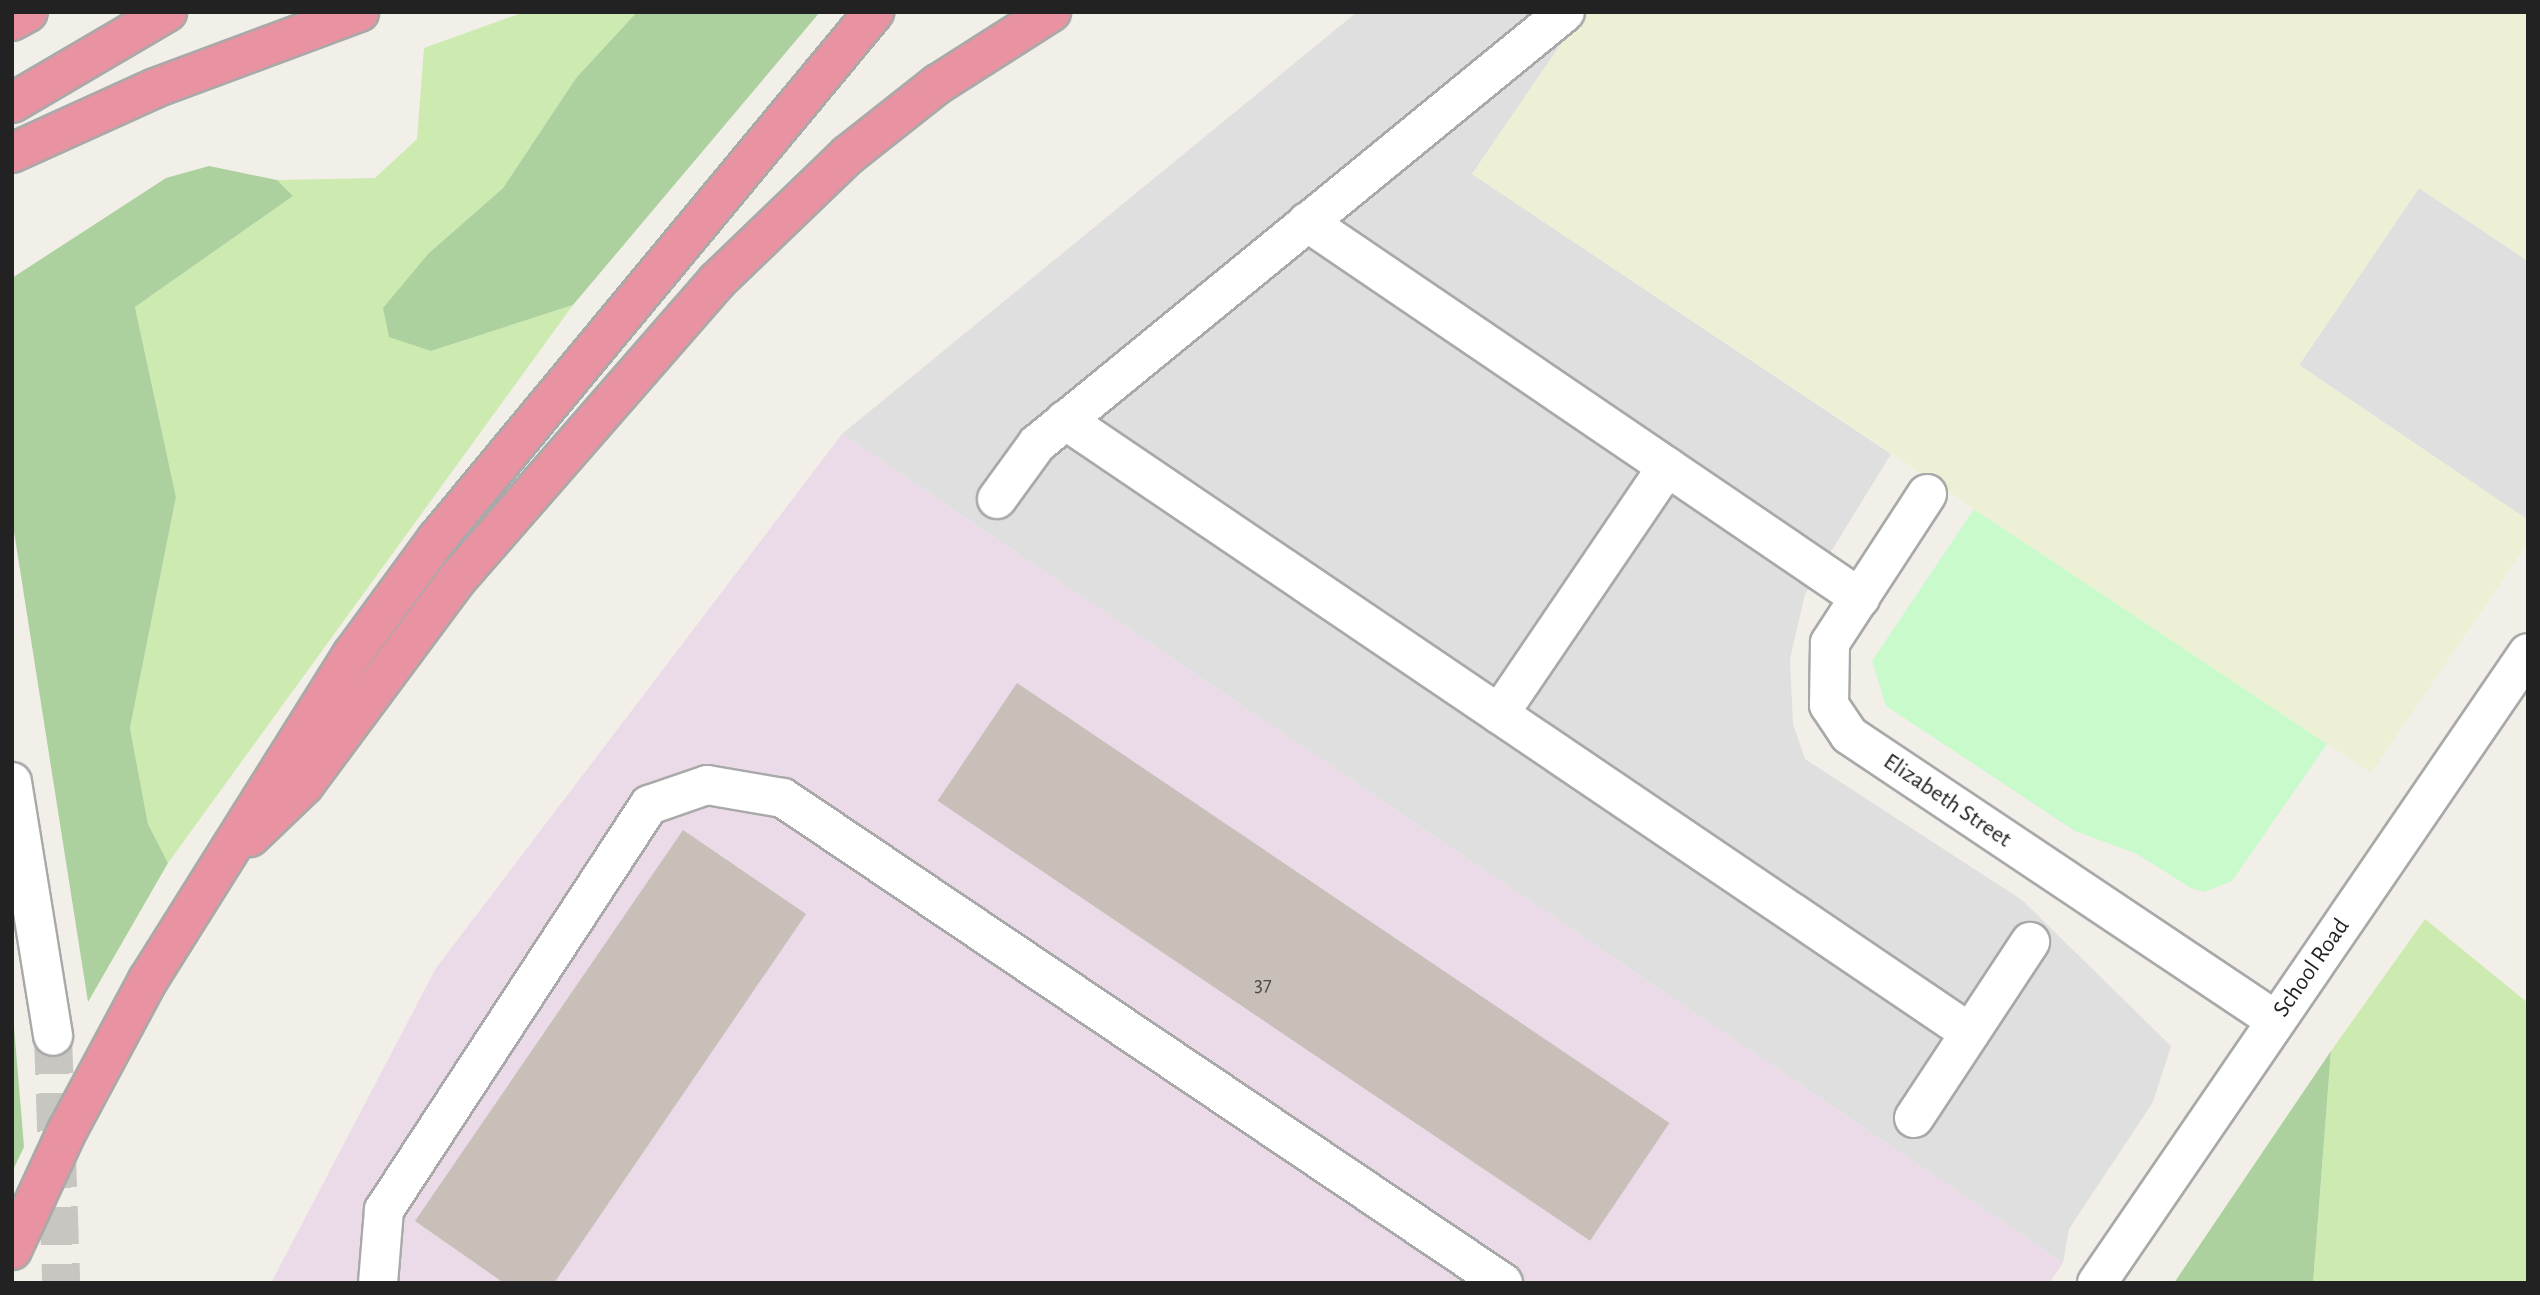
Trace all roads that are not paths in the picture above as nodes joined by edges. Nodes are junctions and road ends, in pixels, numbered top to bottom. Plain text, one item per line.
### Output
1 (28, 12) edge
2 (167, 12) edge
3 (359, 12) edge
4 (874, 12) edge
5 (1051, 12) edge
6 (1565, 12) edge
7 (12, 21) edge
8 (12, 103) edge
9 (12, 153) edge
10 (1307, 222) junction
11 (1065, 420) junction
12 (1667, 467) junction
13 (1927, 494) dead end
14 (997, 499) dead end
15 (1860, 598) junction
16 (2528, 653) edge
17 (1499, 714) junction
18 (12, 782) edge
19 (213, 872) junction
20 (2030, 942) dead end
21 (2274, 1020) junction
22 (1970, 1033) junction
23 (53, 1036) tunnel mouth
24 (1914, 1118) dead end
25 (12, 1250) edge
26 (378, 1283) edge
27 (1503, 1283) edge
28 (2097, 1283) edge

1 - 7 highway
2 - 8 highway
3 - 9 highway
4 - 19 highway
5 - 19 highway
6 - 10 street
10 - 11 street
10 - 12 street
11 - 14 street
11 - 17 street
12 - 15 street
12 - 17 street
13 - 15 street, Elizabeth Street
15 - 21 street, Elizabeth Street
16 - 21 street, School Road
17 - 22 street
18 - 23 street
19 - 25 highway
20 - 22 street
21 - 28 street, School Road
22 - 24 street
26 - 27 street

